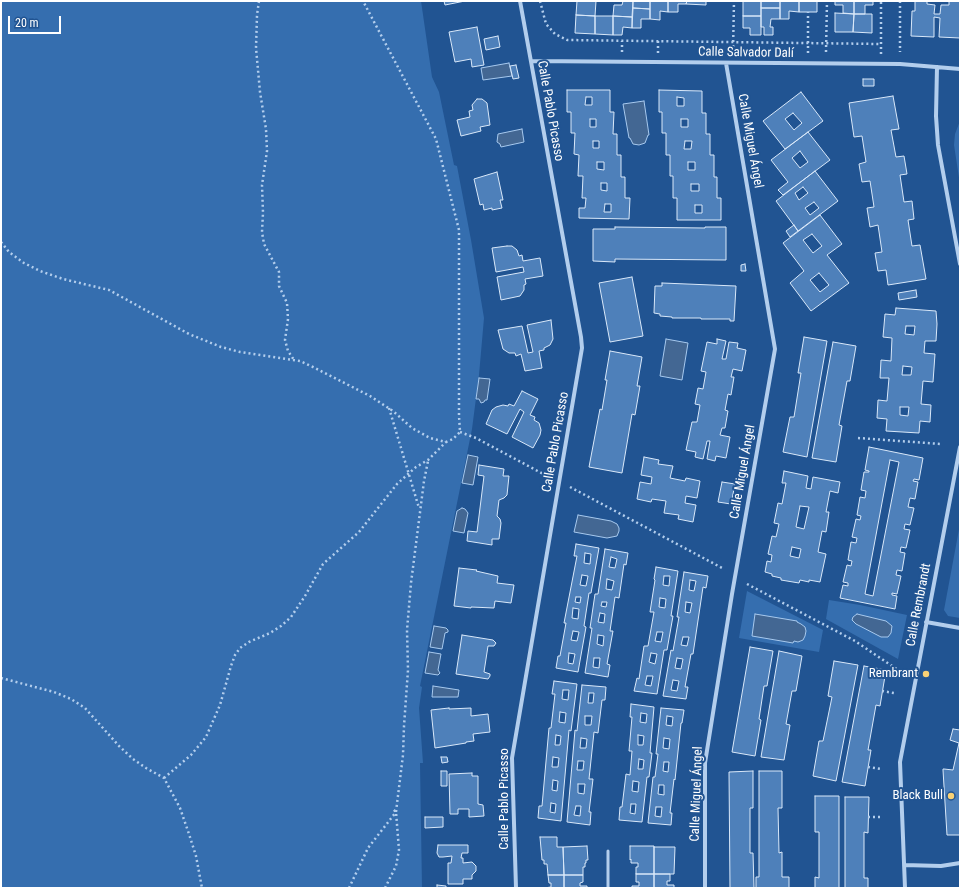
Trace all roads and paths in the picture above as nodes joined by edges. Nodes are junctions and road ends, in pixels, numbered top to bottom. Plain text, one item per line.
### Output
1 (259, 1) edge
2 (363, 1) edge
3 (520, 1) edge
4 (540, 1) edge
5 (734, 1) edge
6 (827, 1) edge
7 (881, 1) edge
8 (900, 1) edge
9 (808, 12) dead end
10 (733, 42) junction
11 (808, 43) junction
12 (826, 43) junction
13 (881, 44) junction
14 (900, 52) dead end
15 (531, 61) junction
16 (726, 62) junction
17 (733, 63) junction
18 (808, 64) junction
19 (826, 64) junction
20 (881, 64) junction
21 (937, 67) junction
22 (960, 69) edge
23 (1, 242) edge
24 (960, 264) edge
25 (295, 360) junction
26 (389, 408) junction
27 (460, 432) junction
28 (858, 438) dead end
29 (446, 442) junction
30 (941, 444) dead end
31 (960, 447) edge
32 (428, 460) junction
33 (409, 474) junction
34 (547, 476) dead end
35 (570, 487) dead end
36 (420, 511) junction
37 (724, 569) dead end
38 (747, 584) dead end
39 (926, 622) junction
40 (960, 628) edge
41 (898, 670) dead end
42 (1, 678) edge
43 (882, 691) dead end
44 (894, 693) dead end
45 (868, 767) dead end
46 (881, 769) dead end
47 (164, 778) junction
48 (392, 808) dead end
49 (396, 812) junction
50 (868, 817) dead end
51 (883, 817) dead end
52 (608, 851) dead end
53 (960, 863) edge
54 (904, 865) junction
55 (202, 888) edge
56 (349, 888) edge
57 (385, 888) edge
58 (516, 888) edge
59 (608, 888) edge
60 (705, 888) edge
61 (905, 888) edge

1 - 25 path
2 - 27 path
3 - 15 street, Calle Pablo Picasso
4 - 10 path
5 - 10 path
6 - 12 path
7 - 13 path
8 - 14 path
9 - 11 path
10 - 11 path
10 - 17 path
11 - 12 path
11 - 18 path
12 - 13 path
12 - 19 path
13 - 20 path
15 - 16 street, Calle Salvador Dalí
15 - 58 street, Calle Pablo Picasso
16 - 17 street, Calle Salvador Dalí
16 - 60 street, Calle Miguel Ángel
17 - 18 street, Calle Salvador Dalí
18 - 19 street, Calle Salvador Dalí
19 - 20 street, Calle Salvador Dalí
20 - 21 street, Calle Salvador Dalí
21 - 22 street, Calle Salvador Dalí
21 - 24 street
23 - 25 path
25 - 26 path
26 - 29 path
26 - 33 path
27 - 29 path
27 - 34 path
28 - 30 path
29 - 32 path
31 - 39 street, Calle Rembrandt
32 - 33 path
32 - 36 path
33 - 36 path
33 - 47 path
35 - 37 path
36 - 49 path
38 - 41 path
39 - 40 street
39 - 54 street, Calle Rembrandt
42 - 47 path
43 - 44 path
45 - 46 path
47 - 55 path
48 - 49 path
49 - 56 path
49 - 57 path
50 - 51 path
52 - 59 lane
53 - 54 street
54 - 61 street, Calle Rembrandt

